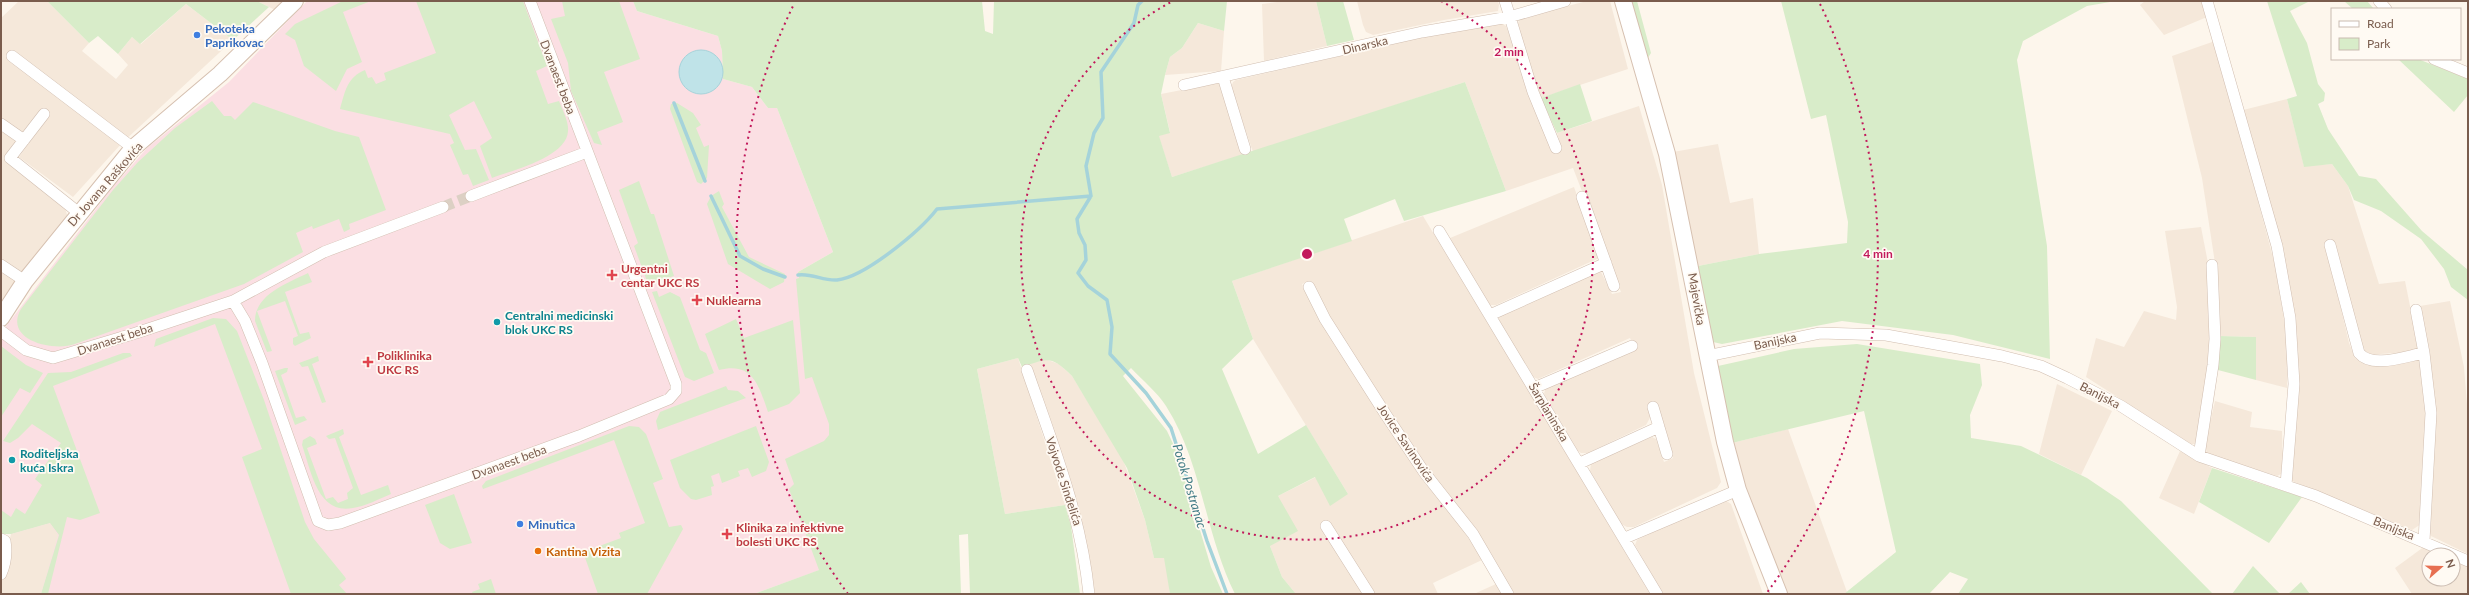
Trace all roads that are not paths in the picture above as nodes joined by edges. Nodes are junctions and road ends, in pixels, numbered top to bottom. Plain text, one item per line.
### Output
1 (295, 1) edge
2 (530, 1) edge
3 (1504, 1) edge
4 (1565, 1) edge
5 (1622, 1) edge
6 (2207, 1) edge
7 (1509, 17) junction
8 (12, 56) dead end
9 (2436, 60) edge
10 (2468, 73) edge
11 (1223, 77) junction
12 (1184, 85) dead end
13 (44, 114) dead end
14 (1, 124) edge
15 (24, 140) junction
16 (133, 148) junction
17 (1556, 148) dead end
18 (1245, 149) dead end
19 (587, 152) junction
20 (471, 196) tunnel mouth
21 (1582, 197) dead end
22 (443, 207) tunnel mouth
23 (79, 213) junction
24 (1439, 231) dead end
25 (2330, 245) dead end
26 (1606, 263) junction
27 (1, 265) edge
28 (2212, 266) dead end
29 (25, 280) junction
30 (1614, 286) dead end
31 (1309, 287) dead end
32 (233, 301) junction
33 (2416, 310) dead end
34 (1490, 315) junction
35 (1, 318) edge
36 (1, 331) edge
37 (1632, 346) dead end
38 (2424, 353) junction
39 (1707, 356) junction
40 (1027, 370) dead end
41 (1534, 388) junction
42 (1653, 407) dead end
43 (1659, 427) junction
44 (1667, 454) dead end
45 (2199, 456) junction
46 (1580, 463) junction
47 (2286, 485) junction
48 (1738, 490) junction
49 (1326, 526) dead end
50 (1625, 538) junction
51 (1, 539) edge
52 (2424, 541) junction
53 (2468, 561) edge
54 (1, 574) edge
55 (1089, 594) edge
56 (1369, 594) edge
57 (1508, 594) edge
58 (1657, 594) edge
59 (1778, 594) edge

1 - 16 street, Dr Jovana Raškovića
2 - 19 street, Dvanaest beba
3 - 7 street
4 - 7 street, Dinarska
5 - 39 street, Majevička
6 - 47 street
7 - 11 street, Dinarska
7 - 17 street
8 - 16 street
9 - 10 street
11 - 12 street, Dinarska
11 - 18 street
13 - 15 street
14 - 15 street
15 - 23 street
16 - 23 street, Dr Jovana Raškovića
19 - 20 street
19 - 32 street, Dvanaest beba
21 - 26 street
22 - 32 street, Dvanaest beba
23 - 29 street, Dr Jovana Raškovića
24 - 34 street, Šarplaninska
25 - 38 street
26 - 30 street
26 - 34 street
27 - 29 street
28 - 45 street
29 - 35 street, Dr Jovana Raškovića
31 - 57 street, Jovice Savinovića
32 - 36 street, Dvanaest beba
33 - 38 street
34 - 41 street, Šarplaninska
37 - 41 street
38 - 52 street
39 - 45 street, Banijska
39 - 48 street, Majevička
40 - 55 street, Vojvode Sinđelića
41 - 46 street, Šarplaninska
42 - 43 street
43 - 44 street
43 - 46 street
45 - 47 street, Banijska
46 - 50 street, Šarplaninska
47 - 52 street, Banijska
48 - 50 street
48 - 59 street, Majevička
49 - 56 street
50 - 58 street, Šarplaninska
51 - 54 street
52 - 53 street, Banijska

